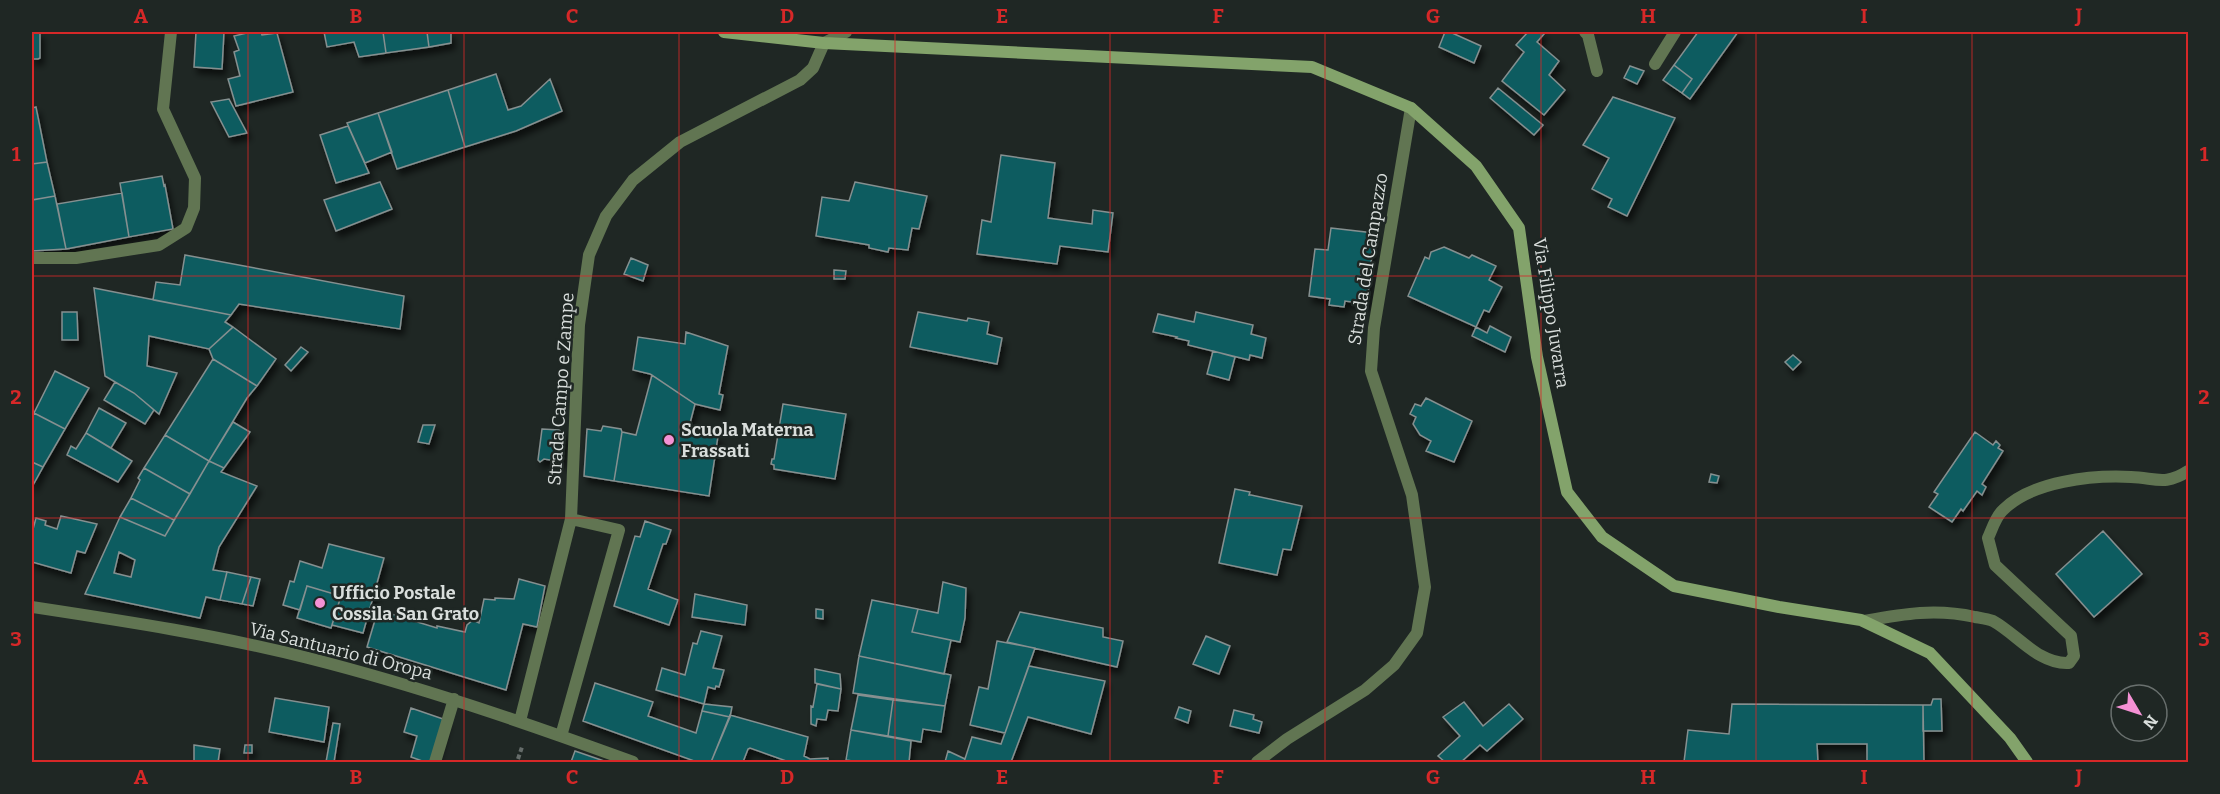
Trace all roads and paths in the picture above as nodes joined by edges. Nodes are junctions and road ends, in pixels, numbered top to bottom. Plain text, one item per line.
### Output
1 (171, 32) edge
2 (724, 32) edge
3 (846, 32) edge
4 (1585, 32) edge
5 (1675, 32) edge
6 (824, 43) junction
7 (1655, 64) dead end
8 (1597, 71) dead end
9 (1411, 108) junction
10 (32, 258) edge
11 (2188, 471) edge
12 (571, 519) junction
13 (32, 608) edge
14 (1864, 621) junction
15 (454, 699) junction
16 (520, 721) junction
17 (561, 736) junction
18 (435, 762) edge
19 (633, 762) edge
20 (1257, 762) edge
21 (2027, 762) edge

1 - 10 street
2 - 6 main road, Via Filippo Juvarra
3 - 6 street
4 - 8 street
5 - 7 street
6 - 9 main road, Via Filippo Juvarra
6 - 12 street, Strada Campo e Zampe
9 - 14 main road, Via Filippo Juvarra
9 - 20 street, Strada del Campazzo
11 - 14 street, Via Filippo Juvarra
12 - 16 street, Strada Campo e Zampe
12 - 17 street
13 - 15 street, Via Santuario di Oropa
14 - 21 main road, Via Filippo Juvarra
15 - 16 street, Via Santuario di Oropa
15 - 18 street
16 - 17 street, Via Santuario di Oropa
17 - 19 street, Via Santuario di Oropa

